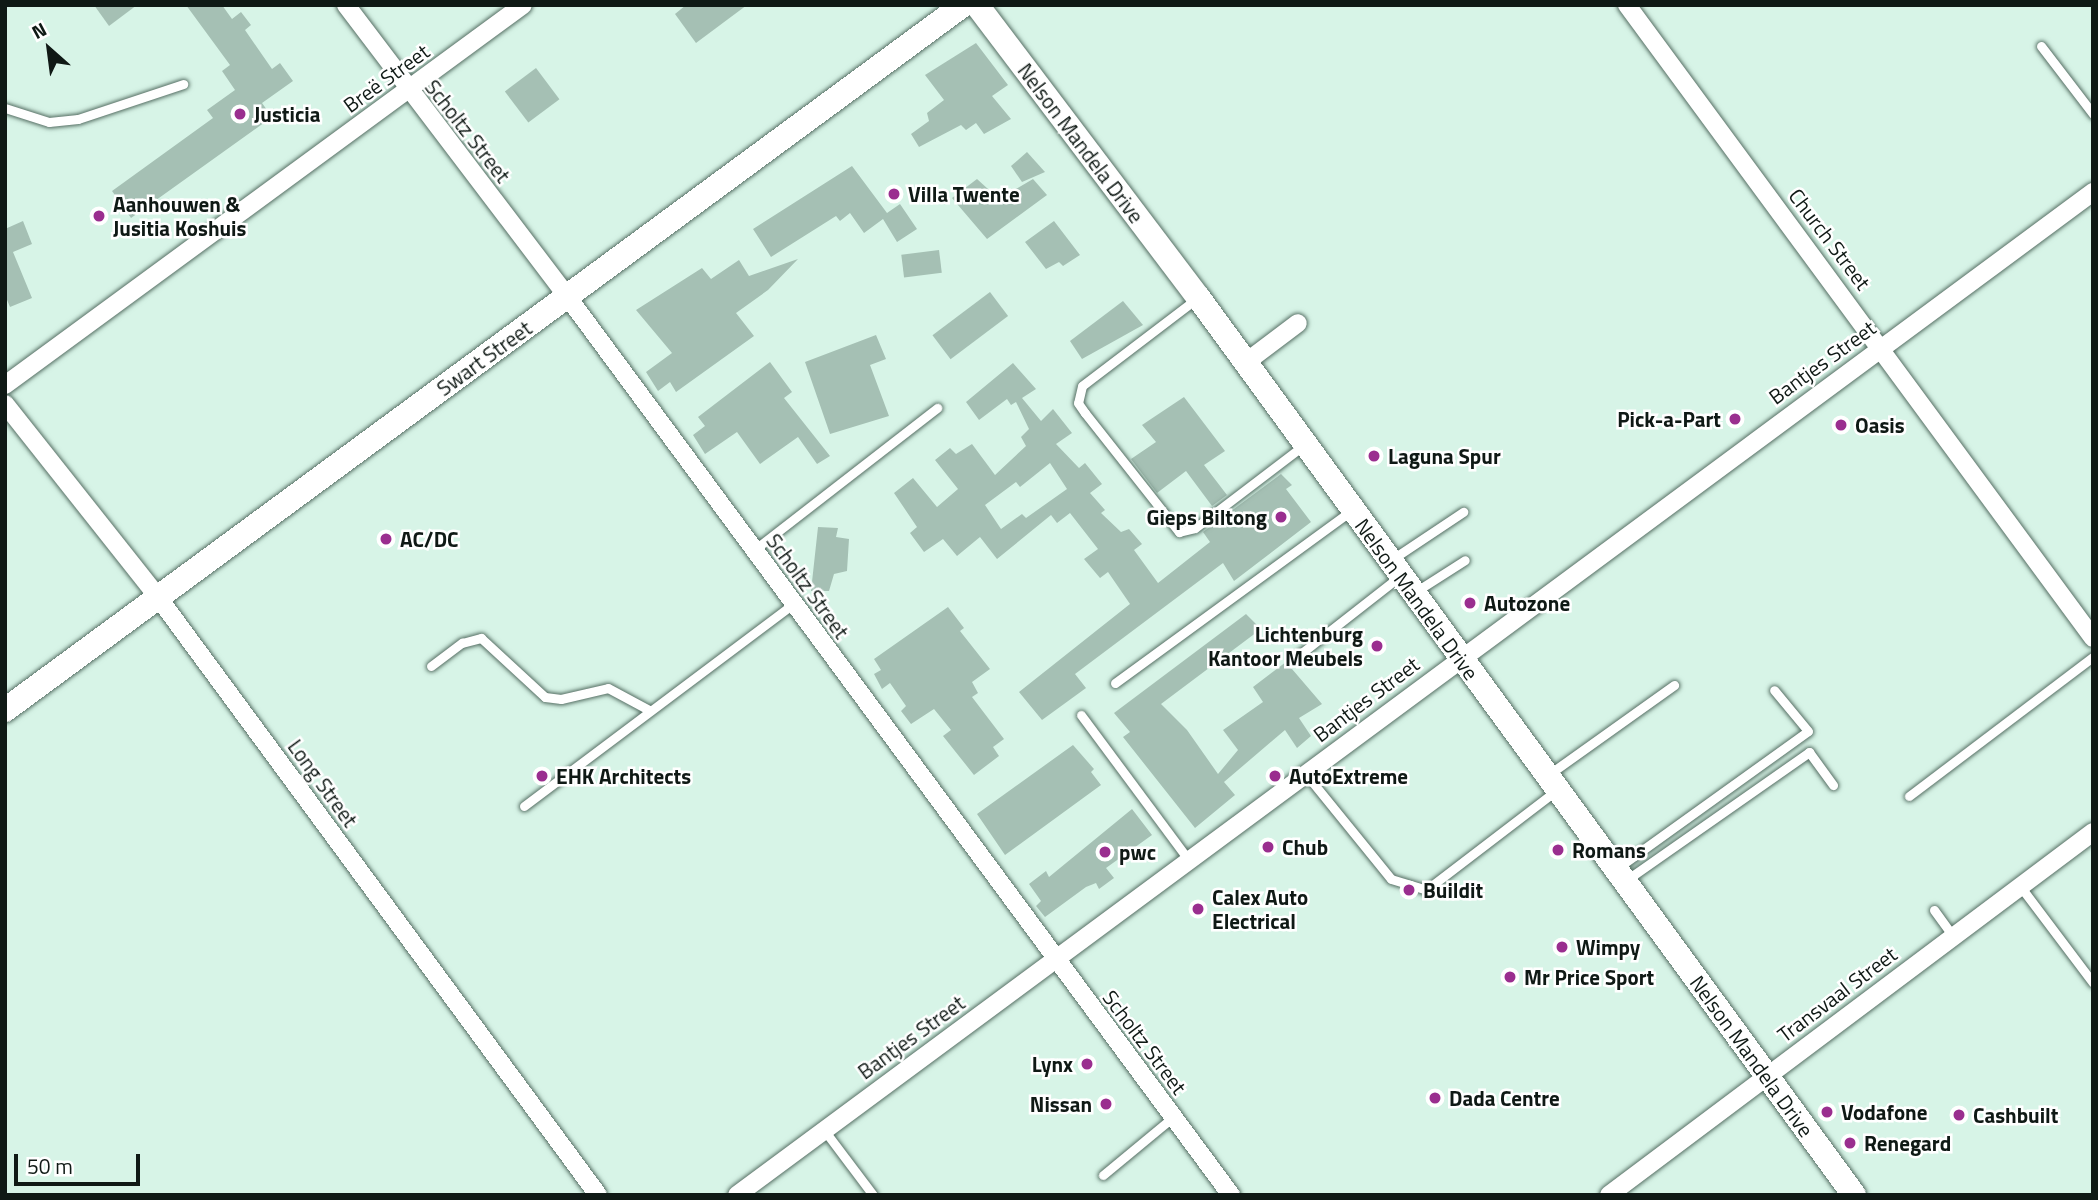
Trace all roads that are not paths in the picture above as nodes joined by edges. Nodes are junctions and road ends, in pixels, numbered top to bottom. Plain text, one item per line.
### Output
1 (346, 5) edge
2 (523, 5) edge
3 (963, 5) edge
4 (976, 5) edge
5 (1627, 5) edge
6 (2041, 46) dead end
7 (183, 84) dead end
8 (408, 90) junction
9 (5, 108) edge
10 (2093, 114) edge
11 (2093, 192) edge
12 (567, 296) junction
13 (1198, 298) junction
14 (1298, 323) dead end
15 (1882, 346) junction
16 (1245, 363) junction
17 (5, 385) edge
18 (5, 404) edge
19 (937, 408) dead end
20 (1304, 444) junction
21 (1352, 510) junction
22 (1464, 512) dead end
23 (754, 550) junction
24 (1465, 560) dead end
25 (1401, 577) junction
26 (158, 597) junction
27 (793, 604) junction
28 (2093, 638) edge
29 (1299, 655) dead end
30 (2093, 657) edge
31 (1460, 658) junction
32 (431, 666) dead end
33 (1115, 683) dead end
34 (1674, 685) dead end
35 (1774, 690) dead end
36 (5, 710) edge
37 (649, 710) junction
38 (1081, 715) dead end
39 (1305, 773) junction
40 (1552, 783) junction
41 (1833, 785) dead end
42 (1909, 796) dead end
43 (524, 806) dead end
44 (2093, 832) edge
45 (1188, 859) junction
46 (1620, 876) junction
47 (2020, 886) junction
48 (1934, 910) dead end
49 (1953, 936) junction
50 (1055, 960) junction
51 (2093, 983) edge
52 (1766, 1076) junction
53 (1172, 1117) junction
54 (824, 1130) junction
55 (1103, 1175) dead end
56 (598, 1195) edge
57 (737, 1195) edge
58 (873, 1195) edge
59 (1231, 1195) edge
60 (1609, 1195) edge
61 (1854, 1195) edge

1 - 8 street, Scholtz Street
2 - 8 street, Breë Street
3 - 12 main road, Swart Street
4 - 13 main road, Nelson Mandela Drive
5 - 15 street, Church Street
6 - 10 lane
7 - 9 lane
8 - 12 street, Scholtz Street
8 - 17 street, Breë Street
11 - 15 street, Bantjes Street
12 - 23 street, Scholtz Street
12 - 26 main road, Swart Street
13 - 16 main road, Nelson Mandela Drive
13 - 20 lane
14 - 16 street
15 - 28 street, Church Street
15 - 31 street, Bantjes Street
16 - 20 main road, Nelson Mandela Drive
18 - 26 street, Long Street
19 - 23 lane
20 - 21 main road, Nelson Mandela Drive
21 - 25 main road, Nelson Mandela Drive
21 - 33 lane
22 - 25 lane
23 - 27 street, Scholtz Street
24 - 25 lane
25 - 29 lane
25 - 31 main road, Nelson Mandela Drive
26 - 36 main road, Swart Street
26 - 56 street, Long Street
27 - 37 lane
27 - 50 street, Scholtz Street
30 - 42 lane
31 - 39 street, Bantjes Street
31 - 40 main road, Nelson Mandela Drive
32 - 37 lane
34 - 40 lane
35 - 46 lane
37 - 43 lane
38 - 45 lane
39 - 40 lane
39 - 45 street, Bantjes Street
40 - 46 main road, Nelson Mandela Drive
41 - 46 lane
44 - 47 street, Transvaal Street
45 - 50 street, Bantjes Street
46 - 52 main road, Nelson Mandela Drive
47 - 49 street, Transvaal Street
47 - 51 lane
48 - 49 lane
49 - 52 street, Transvaal Street
50 - 53 street, Scholtz Street
50 - 54 street, Bantjes Street
52 - 60 street, Transvaal Street
52 - 61 main road, Nelson Mandela Drive
53 - 55 lane
53 - 59 street, Scholtz Street
54 - 57 street, Bantjes Street
54 - 58 lane

